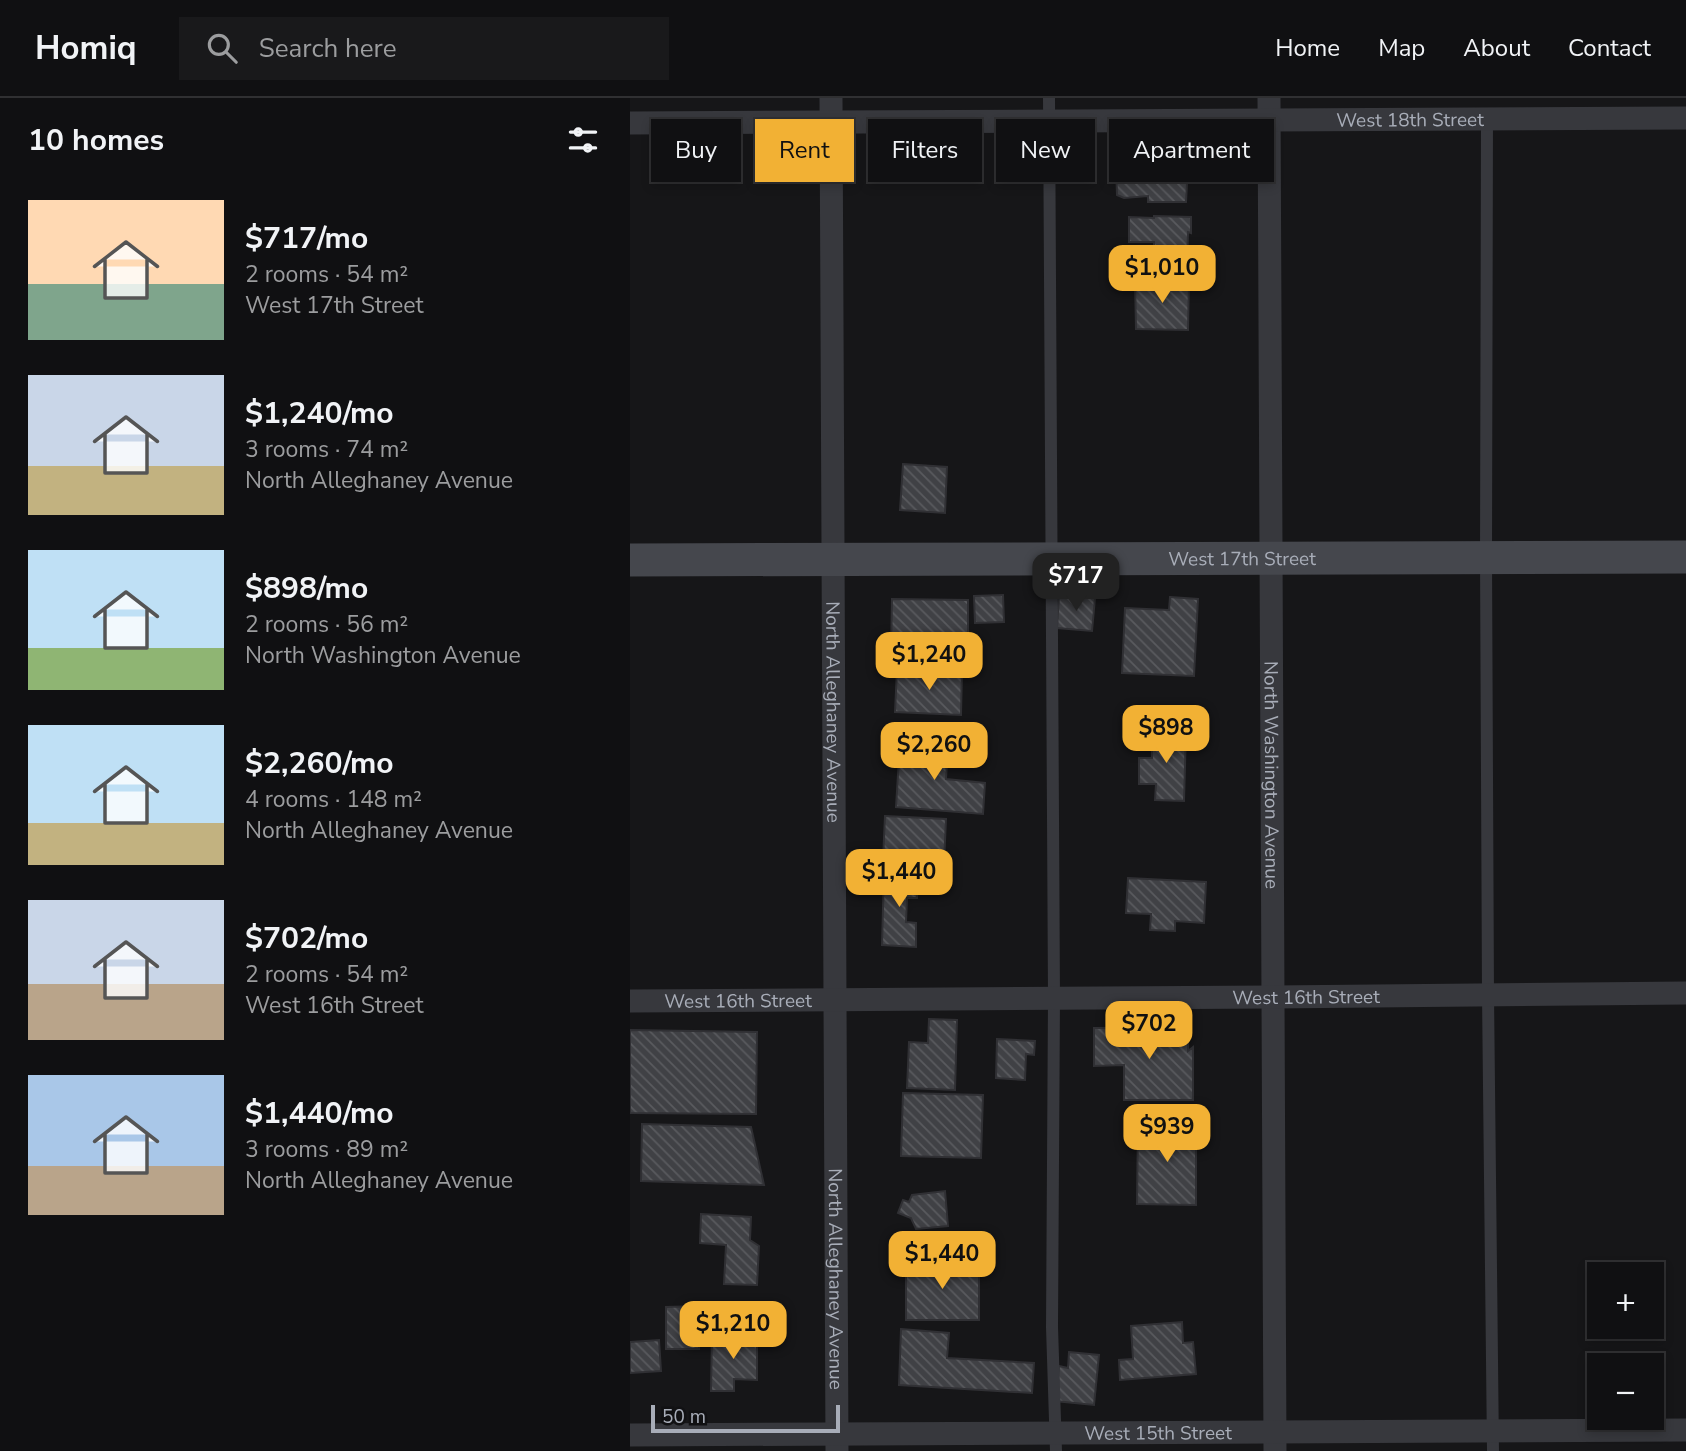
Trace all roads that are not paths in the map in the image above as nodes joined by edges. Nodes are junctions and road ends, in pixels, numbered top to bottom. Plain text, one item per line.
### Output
1 (831, 98) edge
2 (1049, 98) edge
3 (1269, 109) edge
4 (1686, 118) edge
5 (831, 119) edge
6 (1049, 119) edge
7 (1086, 119) edge
8 (1487, 120) junction
9 (996, 121) edge
10 (755, 122) edge
11 (854, 122) edge
12 (630, 123) edge
13 (831, 182) edge
14 (1049, 182) edge
15 (1686, 557) edge
16 (1271, 558) junction
17 (1486, 558) junction
18 (1051, 559) junction
19 (630, 560) edge
20 (832, 560) junction
21 (1686, 993) edge
22 (1488, 995) junction
23 (1273, 997) junction
24 (1054, 998) junction
25 (834, 999) junction
26 (630, 1000) edge
27 (1686, 1430) edge
28 (630, 1435) edge
29 (1492, 1441) edge
30 (1056, 1442) edge
31 (1275, 1442) edge
32 (836, 1443) edge

1 - 5 street, North Alleghaney Avenue
2 - 6 lane
3 - 7 street, West 18th Street
3 - 8 street, West 18th Street
3 - 16 street, North Washington Avenue
4 - 8 street, West 18th Street
8 - 17 lane
9 - 11 street, West 18th Street
10 - 12 street, West 18th Street
13 - 20 street, North Alleghaney Avenue
14 - 18 lane
15 - 17 street, West 17th Street
16 - 17 street, West 17th Street
16 - 18 street, West 17th Street
16 - 23 street, North Washington Avenue
17 - 22 lane
18 - 20 street, West 17th Street
18 - 24 lane
19 - 20 street, West 17th Street
20 - 25 street, North Alleghaney Avenue
21 - 22 street, West 16th Street
22 - 23 street, West 16th Street
22 - 29 lane
23 - 24 street, West 16th Street
23 - 31 street, North Washington Avenue
24 - 25 street, West 16th Street
24 - 30 lane
25 - 26 street, West 16th Street
25 - 32 street, North Alleghaney Avenue
27 - 29 street, West 15th Street
28 - 32 street, West 15th Street
29 - 31 street, West 15th Street
30 - 31 street, West 15th Street
30 - 32 street, West 15th Street

